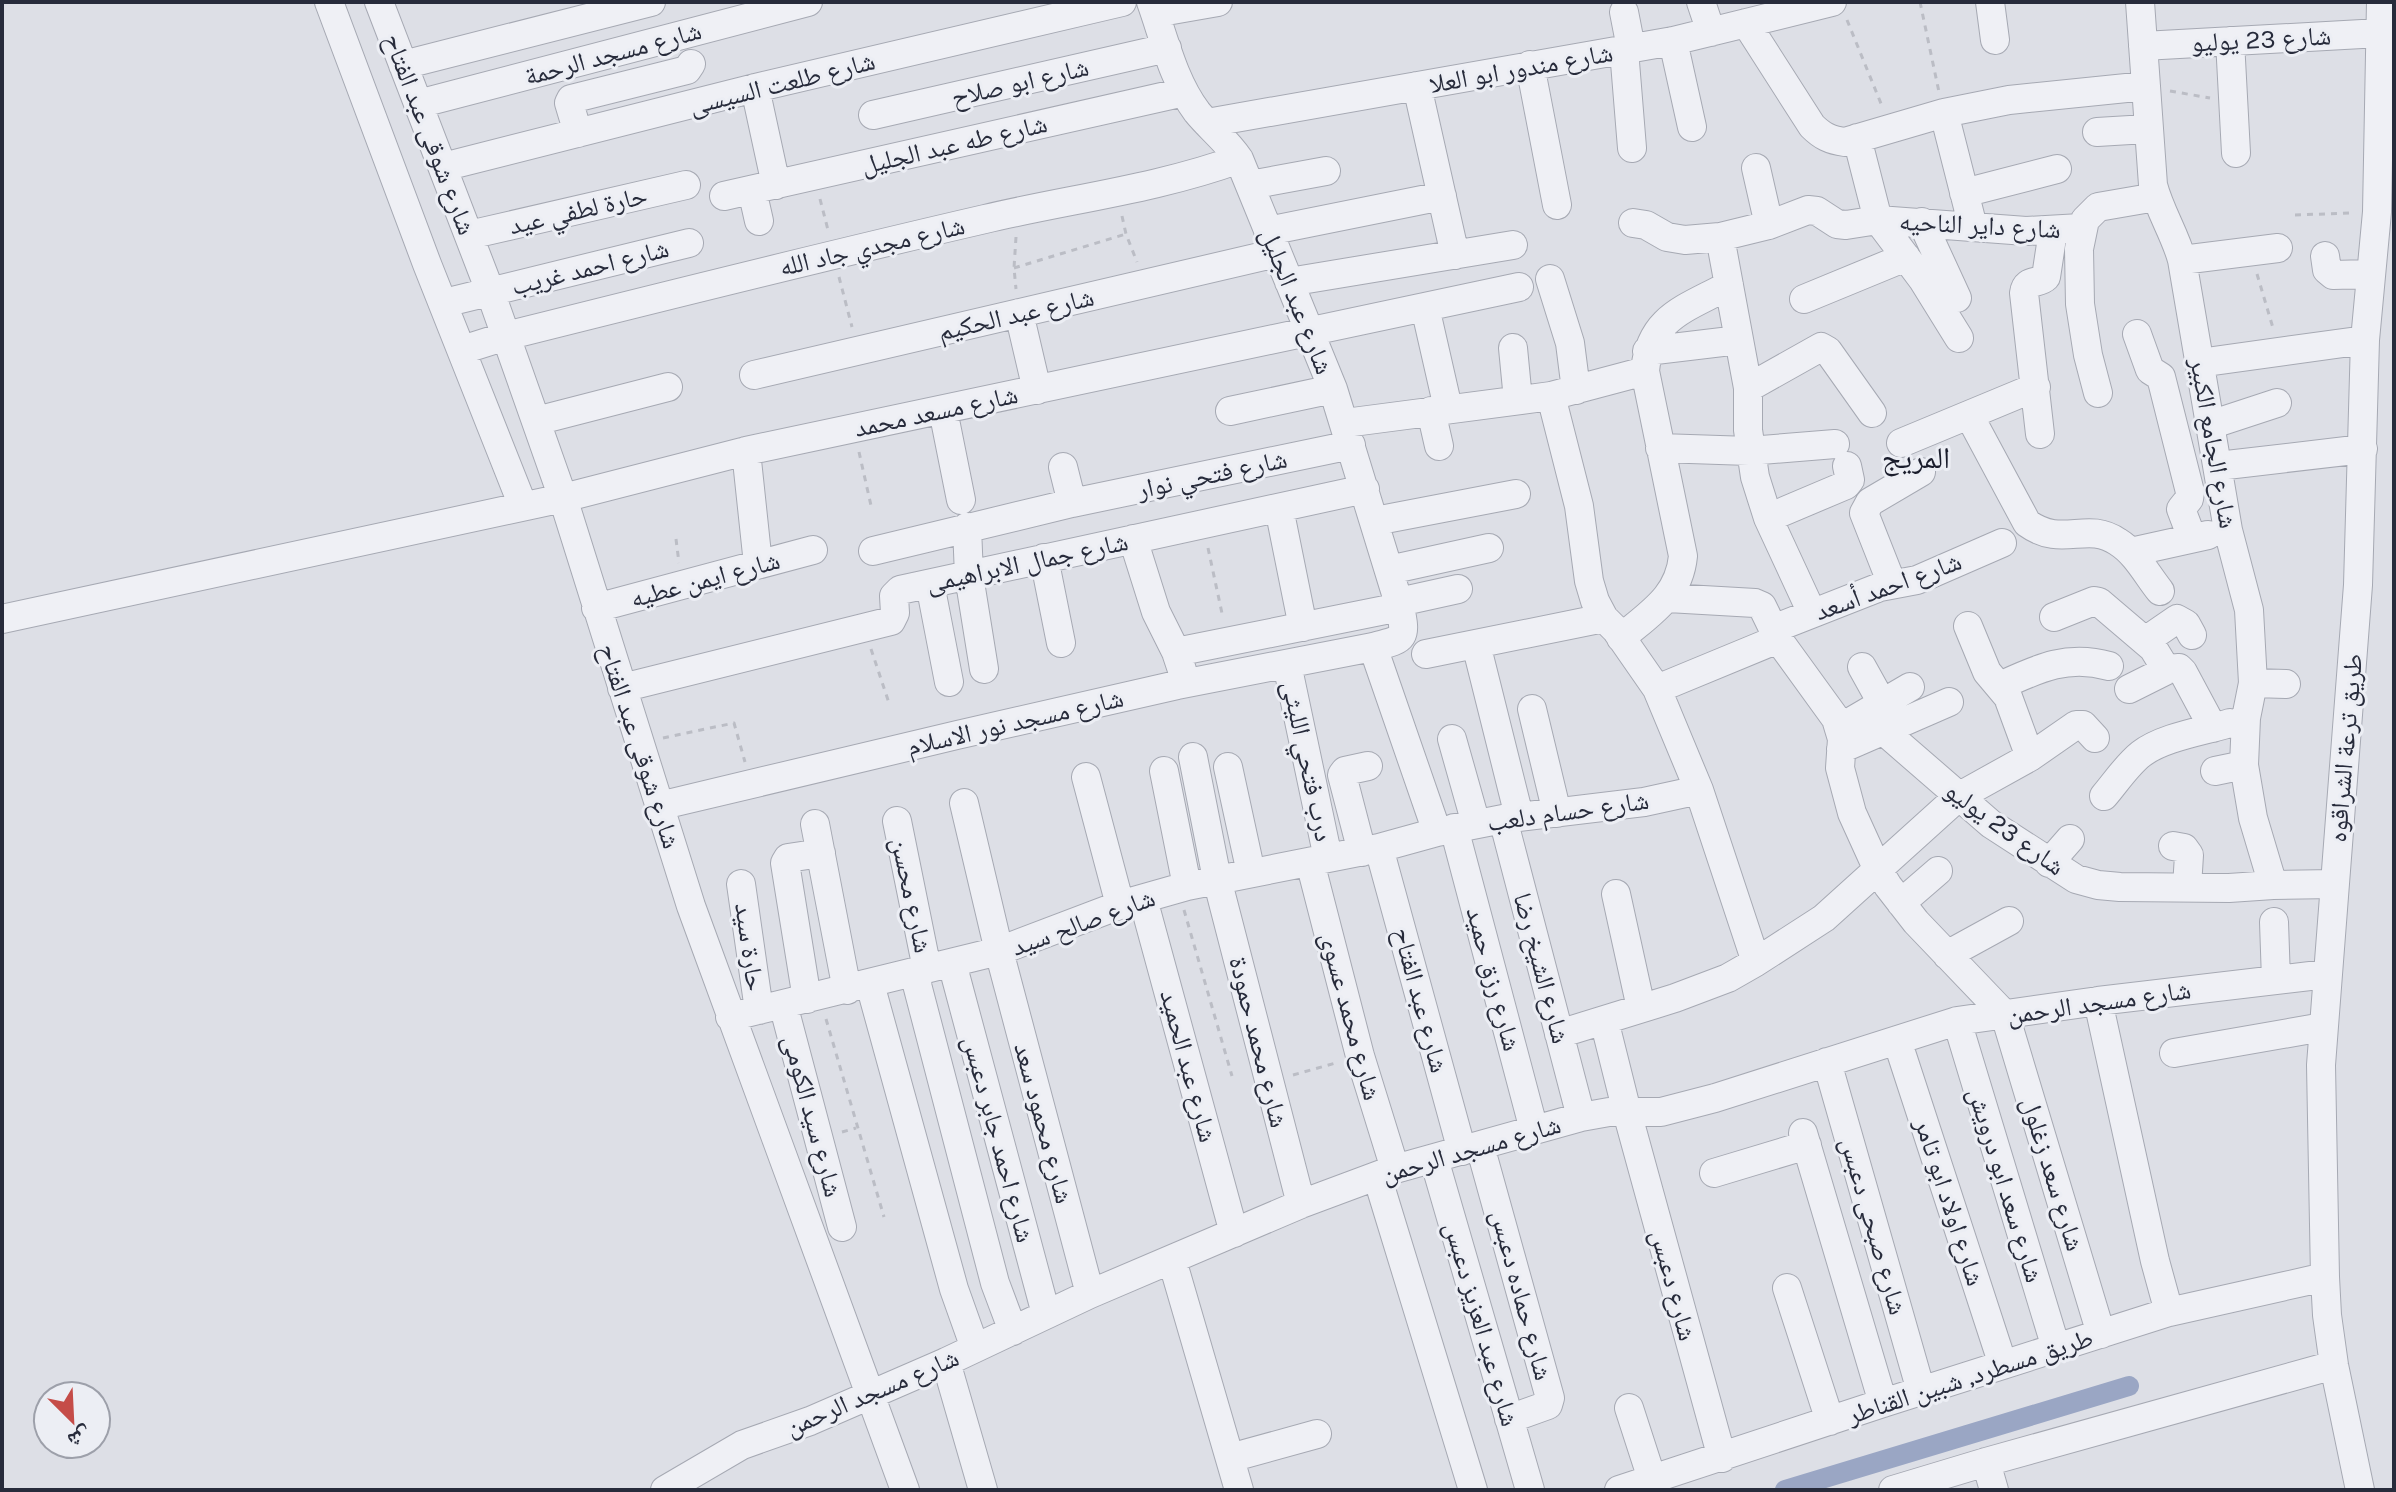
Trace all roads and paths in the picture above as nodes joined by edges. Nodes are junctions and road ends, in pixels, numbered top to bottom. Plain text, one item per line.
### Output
1 (329, 2) edge
2 (379, 2) edge
3 (651, 2) edge
4 (808, 2) edge
5 (1122, 2) edge
6 (1218, 2) edge
7 (1701, 2) edge
8 (1920, 2) edge
9 (1990, 2) edge
10 (2140, 2) edge
11 (2381, 2) edge
12 (1153, 8) edge
13 (1839, 9) edge
14 (1624, 12) dead end
15 (1746, 23) junction
16 (1711, 32) junction
17 (2380, 33) junction
18 (1995, 40) dead end
19 (1673, 41) junction
20 (2230, 41) junction
21 (2143, 46) junction
22 (1167, 48) junction
23 (1627, 49) junction
24 (691, 64) dead end
25 (403, 65) junction
26 (1530, 65) junction
27 (1417, 86) junction
28 (2146, 86) junction
29 (755, 88) junction
30 (1184, 92) junction
31 (2233, 102) junction
32 (418, 104) junction
33 (1944, 113) junction
34 (873, 115) dead end
35 (1207, 123) junction
36 (1692, 127) dead end
37 (1891, 129) junction
38 (2147, 129) junction
39 (2097, 132) dead end
40 (578, 133) junction
41 (1857, 138) junction
42 (1632, 148) dead end
43 (2236, 153) dead end
44 (1239, 159) junction
45 (443, 167) junction
46 (1756, 168) dead end
47 (2057, 169) dead end
48 (1326, 171) dead end
49 (814, 176) junction
50 (686, 185) dead end
51 (1250, 185) junction
52 (764, 188) junction
53 (1964, 193) junction
54 (724, 196) dead end
55 (1442, 196) junction
56 (2156, 197) junction
57 (1557, 205) dead end
58 (1018, 211) junction
59 (2377, 212) junction
60 (2295, 215) dead end
61 (1878, 220) junction
62 (759, 221) dead end
63 (1922, 222) junction
64 (1633, 223) dead end
65 (1769, 225) junction
66 (1973, 227) junction
67 (2067, 230) junction
68 (469, 235) junction
69 (1720, 237) junction
70 (1273, 242) junction
71 (689, 243) dead end
72 (1513, 245) dead end
73 (2264, 249) joint
74 (833, 254) junction
75 (1455, 255) junction
76 (2325, 256) dead end
77 (1906, 257) junction
78 (2182, 260) junction
79 (2370, 274) junction
80 (1550, 279) dead end
81 (1289, 282) junction
82 (1146, 284) junction
83 (1729, 285) junction
84 (1519, 287) dead end
85 (490, 291) junction
86 (1957, 298) dead end
87 (1804, 299) dead end
88 (444, 303) junction
89 (1425, 307) junction
90 (1019, 313) junction
91 (1311, 332) junction
92 (2137, 334) dead end
93 (506, 336) junction
94 (1959, 338) dead end
95 (1739, 340) junction
96 (2365, 340) junction
97 (1513, 348) dead end
98 (462, 350) junction
99 (858, 350) junction
100 (2279, 352) junction
101 (1646, 361) junction
102 (2199, 363) junction
103 (754, 375) dead end
104 (668, 387) dead end
105 (2036, 387) junction
106 (1748, 388) junction
107 (1333, 389) junction
108 (1037, 390) junction
109 (1564, 393) junction
110 (2098, 393) dead end
111 (1518, 400) junction
112 (2277, 403) dead end
113 (943, 410) junction
114 (1439, 410) junction
115 (1230, 411) dead end
116 (1872, 413) dead end
117 (1969, 415) junction
118 (536, 421) junction
119 (2210, 425) junction
120 (853, 429) junction
121 (1348, 434) junction
122 (2040, 434) dead end
123 (1901, 443) dead end
124 (1439, 446) dead end
125 (1660, 448) junction
126 (2363, 449) junction
127 (746, 451) junction
128 (1749, 451) junction
129 (2218, 466) junction
130 (1063, 467) dead end
131 (1921, 472) dead end
132 (1365, 489) junction
133 (1516, 494) dead end
134 (563, 498) junction
135 (1072, 503) junction
136 (523, 506) junction
137 (1279, 508) junction
138 (872, 510) dead end
139 (964, 514) junction
140 (1768, 518) junction
141 (1375, 521) junction
142 (1203, 524) junction
143 (2228, 530) junction
144 (2192, 538) junction
145 (1133, 539) junction
146 (2002, 543) dead end
147 (1489, 548) dead end
148 (813, 550) dead end
149 (873, 551) dead end
150 (2131, 552) junction
151 (1044, 558) junction
152 (758, 564) junction
153 (1389, 570) junction
154 (969, 576) junction
155 (930, 584) junction
156 (1892, 584) junction
157 (1458, 589) dead end
158 (2160, 591) dead end
159 (1668, 598) junction
160 (1400, 605) junction
161 (596, 608) junction
162 (1812, 613) junction
163 (2054, 617) dead end
164 (2, 619) edge
165 (1968, 626) dead end
166 (1303, 627) junction
167 (864, 628) junction
168 (1612, 628) junction
169 (1776, 634) junction
170 (2192, 635) dead end
171 (2145, 641) junction
172 (1228, 642) junction
173 (1061, 643) dead end
174 (1476, 644) junction
175 (1373, 647) junction
176 (1176, 652) junction
177 (1426, 654) dead end
178 (1287, 664) junction
179 (2109, 666) dead end
180 (1862, 667) dead end
181 (984, 669) dead end
182 (2169, 669) junction
183 (949, 682) dead end
184 (2253, 683) junction
185 (2286, 684) dead end
186 (1177, 685) junction
187 (2000, 686) junction
188 (1910, 687) dead end
189 (622, 688) junction
190 (1657, 689) junction
191 (2129, 689) dead end
192 (1949, 702) dead end
193 (1882, 703) junction
194 (890, 706) dead end
195 (1532, 709) dead end
196 (2246, 718) junction
197 (2213, 728) junction
198 (1885, 732) junction
199 (2095, 738) dead end
200 (1452, 739) dead end
201 (1841, 739) junction
202 (639, 743) junction
203 (1193, 757) dead end
204 (2030, 757) junction
205 (2244, 765) junction
206 (1368, 766) dead end
207 (1228, 767) dead end
208 (1164, 771) dead end
209 (2215, 771) dead end
210 (1086, 777) dead end
211 (751, 784) junction
212 (1699, 790) junction
213 (2104, 796) dead end
214 (1958, 797) junction
215 (964, 803) dead end
216 (659, 806) junction
217 (1557, 813) junction
218 (897, 821) dead end
219 (815, 824) dead end
220 (1478, 824) junction
221 (2070, 839) dead end
222 (2173, 846) dead end
223 (1370, 850) junction
224 (821, 853) junction
225 (1319, 860) junction
226 (2049, 863) junction
227 (1877, 868) junction
228 (1938, 871) dead end
229 (1251, 873) junction
230 (1217, 879) junction
231 (741, 884) dead end
232 (2334, 884) junction
233 (2273, 885) junction
234 (1182, 887) junction
235 (2187, 887) junction
236 (1616, 894) dead end
237 (1132, 902) junction
238 (1901, 903) junction
239 (2009, 921) dead end
240 (2274, 922) dead end
241 (999, 951) junction
242 (1947, 955) junction
243 (1756, 962) junction
244 (931, 968) junction
245 (2327, 974) junction
246 (2276, 980) junction
247 (814, 997) junction
248 (2098, 1001) junction
249 (1641, 1008) junction
250 (2005, 1015) junction
251 (730, 1017) junction
252 (1604, 1020) junction
253 (1957, 1021) junction
254 (2323, 1027) junction
255 (1559, 1034) junction
256 (1897, 1040) junction
257 (2174, 1053) dead end
258 (1360, 1056) junction
259 (1827, 1062) junction
260 (1232, 1076) dead end
261 (1270, 1082) junction
262 (1627, 1112) junction
263 (1581, 1117) junction
264 (1534, 1130) junction
265 (1471, 1148) junction
266 (1434, 1159) junction
267 (1386, 1173) junction
268 (1714, 1173) dead end
269 (1301, 1204) junction
270 (884, 1217) dead end
271 (842, 1227) dead end
272 (1234, 1233) junction
273 (1172, 1260) junction
274 (2325, 1277) junction
275 (1787, 1288) dead end
276 (1090, 1294) junction
277 (2169, 1312) junction
278 (1046, 1314) junction
279 (1013, 1331) junction
280 (2101, 1334) junction
281 (975, 1348) junction
282 (2056, 1348) junction
283 (946, 1362) junction
284 (2003, 1365) junction
285 (2334, 1365) junction
286 (1921, 1391) junction
287 (871, 1394) junction
288 (1883, 1403) junction
289 (1629, 1408) dead end
290 (1509, 1419) junction
291 (1830, 1421) junction
292 (1317, 1434) dead end
293 (1230, 1458) junction
294 (1722, 1458) junction
295 (1986, 1462) junction
296 (1652, 1479) junction
297 (2357, 1489) edge
298 (665, 1490) edge
299 (905, 1490) edge
300 (983, 1490) edge
301 (1239, 1490) edge
302 (1473, 1490) edge
303 (1530, 1490) edge
304 (1619, 1490) edge
305 (1893, 1490) edge
306 (1994, 1490) edge

1 - 88 street, شارع شوقى عبد الفتاح
2 - 25 street, شارع شوقى عبد الفتاح
3 - 25 street
4 - 32 street, شارع مسجد الرحمة
5 - 29 street, شارع طلعت السيسى
6 - 12 street
7 - 16 street
8 - 33 path
9 - 18 street
10 - 21 street, شارع الجامع الكبير
11 - 17 street, طريق ترعة الشراقوه
12 - 22 street
13 - 15 street, شارع مندور ابو العلا
13 - 37 path
14 - 23 street
15 - 16 street, شارع مندور ابو العلا
15 - 41 street
16 - 19 street, شارع مندور ابو العلا
17 - 20 street, شارع 23 يوليو
17 - 59 street, طريق ترعة الشراقوه
19 - 23 street, شارع مندور ابو العلا
19 - 36 street
20 - 21 street, شارع 23 يوليو
20 - 31 street
21 - 28 street, شارع الجامع الكبير
22 - 30 street
22 - 34 street, شارع ابو صلاح
23 - 26 street, شارع مندور ابو العلا
23 - 42 street
24 - 40 street
25 - 32 street, شارع شوقى عبد الفتاح
26 - 27 street, شارع مندور ابو العلا
26 - 57 street
27 - 35 street, شارع مندور ابو العلا
27 - 55 street
28 - 31 path
28 - 33 street
28 - 38 street, شارع الجامع الكبير
29 - 40 street, شارع طلعت السيسى
29 - 52 street
30 - 35 street
30 - 49 street, شارع طه عبد الجليل
31 - 43 street
32 - 45 street, شارع شوقى عبد الفتاح
33 - 37 street
33 - 53 street
35 - 44 street
37 - 41 street
38 - 39 street
38 - 56 street, شارع الجامع الكبير
40 - 45 street, شارع طلعت السيسى
41 - 61 street
44 - 51 street, شارع عبد الجليل
44 - 58 street, شارع مجدي جاد الله
45 - 68 street, شارع شوقى عبد الفتاح
46 - 65 street
47 - 53 street
48 - 51 street
49 - 52 street, شارع طه عبد الجليل
49 - 74 path
50 - 68 street, حارة لطفي عيد
51 - 70 street, شارع عبد الجليل
52 - 54 street, شارع طه عبد الجليل
52 - 62 street
53 - 66 street
55 - 70 street, شارع عبد الحكيم
55 - 75 street
56 - 67 street, شارع داير الناحيه
56 - 78 street, شارع الجامع الكبير
58 - 74 street, شارع مجدي جاد الله
58 - 82 path
59 - 60 path
59 - 79 street, طريق ترعة الشراقوه
61 - 63 street, شارع داير الناحيه
61 - 65 street, شارع داير الناحيه
61 - 77 street
63 - 66 street, شارع داير الناحيه
63 - 86 street
64 - 69 street, شارع داير الناحيه
65 - 69 street, شارع داير الناحيه
66 - 67 street, شارع داير الناحيه
67 - 105 street
67 - 110 street, شارع داير الناحيه
68 - 85 street, شارع شوقى عبد الفتاح
69 - 83 street
70 - 81 street, شارع عبد الجليل
70 - 82 street, شارع عبد الحكيم
71 - 85 street, شارع احمد غريب
72 - 75 street
73 - 78 street
73 - 100 path
74 - 93 street, شارع مجدي جاد الله
74 - 99 path
75 - 81 street
76 - 79 street
77 - 87 street
77 - 94 street
78 - 102 street, شارع الجامع الكبير
79 - 96 street, طريق ترعة الشراقوه
80 - 109 street
81 - 91 street, شارع عبد الجليل
82 - 90 street, شارع عبد الحكيم
83 - 95 street
83 - 101 street
84 - 89 street, شارع مسعد محمد
85 - 88 street, شارع احمد غريب
85 - 93 street, شارع شوقى عبد الفتاح
88 - 98 street, شارع شوقى عبد الفتاح
89 - 91 street, شارع مسعد محمد
89 - 114 street
90 - 99 street, شارع عبد الحكيم
90 - 108 street
91 - 107 street, شارع عبد الجليل
91 - 108 street, شارع مسعد محمد
92 - 144 street
93 - 98 street, شارع مجدي جاد الله
93 - 118 street, شارع شوقى عبد الفتاح
95 - 101 street
95 - 106 street
96 - 100 street
96 - 126 street, طريق ترعة الشراقوه
97 - 111 street
98 - 136 street, شارع شوقى عبد الفتاح
99 - 103 street, شارع عبد الحكيم
100 - 102 street
101 - 109 street
101 - 125 street
102 - 119 street, شارع الجامع الكبير
104 - 118 street
105 - 117 street
105 - 122 street
106 - 116 street
106 - 128 street
107 - 115 street
107 - 121 street, شارع عبد الجليل
108 - 113 street, شارع مسعد محمد
109 - 111 street
109 - 168 street
111 - 114 street
112 - 119 street
113 - 120 street, شارع مسعد محمد
113 - 139 street
114 - 121 street
114 - 124 street
117 - 123 street
117 - 150 street
118 - 134 street, شارع شوقى عبد الفتاح
119 - 129 street, شارع الجامع الكبير
120 - 127 street, شارع مسعد محمد
120 - 138 path
121 - 132 street, شارع عبد الجليل
121 - 135 street, شارع فتحي نوار
125 - 128 street
125 - 159 street
126 - 129 street
126 - 232 street, طريق ترعة الشراقوه
127 - 134 street, شارع مسعد محمد
127 - 152 street
128 - 140 street
128 - 140 street
129 - 143 street, شارع الجامع الكبير
130 - 135 street
131 - 156 street
132 - 137 street, شارع جمال الابراهيمى
132 - 141 street, شارع عبد الجليل
133 - 141 street
134 - 136 street, شارع مسعد محمد
134 - 161 street, شارع شوقى عبد الفتاح
135 - 139 street, شارع فتحي نوار
136 - 164 street, شارع مسعد محمد
137 - 142 street, شارع جمال الابراهيمى
137 - 166 street
139 - 149 street, شارع فتحي نوار
139 - 154 street
140 - 162 street
141 - 153 street, شارع عبد الجليل
142 - 145 street, شارع جمال الابراهيمى
142 - 172 path
143 - 144 street
143 - 184 street, شارع الجامع الكبير
144 - 150 street
145 - 151 street, شارع جمال الابراهيمى
145 - 176 street
146 - 156 street, شارع احمد أسعد
147 - 153 street
148 - 152 street, شارع ايمن عطيه
150 - 158 street
151 - 154 street, شارع جمال الابراهيمى
151 - 173 street
152 - 161 street, شارع ايمن عطيه
153 - 160 street, شارع عبد الجليل
154 - 155 street, شارع جمال الابراهيمى
154 - 181 street
155 - 167 street, شارع جمال الابراهيمى
155 - 183 street
156 - 162 street, شارع احمد أسعد
157 - 160 street
159 - 168 street
159 - 169 street
160 - 166 street
160 - 175 street, شارع مسجد نور الاسلام
161 - 189 street, شارع شوقى عبد الفتاح
162 - 169 street, شارع احمد أسعد
163 - 171 street
165 - 187 street
166 - 172 street
167 - 189 street, شارع جمال الابراهيمى
167 - 194 path
168 - 174 street
168 - 190 street
169 - 190 street, شارع احمد أسعد
169 - 201 street
170 - 171 street
171 - 182 street
172 - 176 street
174 - 177 street
174 - 220 street
175 - 178 street, شارع مسجد نور الاسلام
175 - 220 street
176 - 186 street
178 - 186 street, شارع مسجد نور الاسلام
178 - 225 street, درب فتحي الليثى
179 - 187 street
180 - 193 street
182 - 191 street
182 - 197 street
184 - 185 street
184 - 196 street, شارع الجامع الكبير
186 - 211 street, شارع مسجد نور الاسلام
187 - 204 street
188 - 193 street
189 - 202 street, شارع شوقى عبد الفتاح
190 - 212 street
192 - 198 street
193 - 201 street
195 - 217 street
196 - 197 street
196 - 205 street, شارع الجامع الكبير
197 - 213 street
198 - 201 street
198 - 214 street, شارع 23 يوليو
199 - 204 street
200 - 220 street
201 - 227 street
202 - 211 path
202 - 216 street, شارع شوقى عبد الفتاح
203 - 230 street, شارع محمد حمودة
204 - 214 street
205 - 209 street
205 - 233 street, شارع الجامع الكبير
206 - 223 street, شارع عبد الفتاح
207 - 229 street
208 - 234 street
210 - 237 street, شارع عبد الحميد
211 - 216 street, شارع مسجد نور الاسلام
212 - 217 street, شارع حسام دلعب
212 - 243 street
214 - 226 street, شارع 23 يوليو
214 - 227 street
215 - 241 street, شارع محمود سعد
216 - 251 street, شارع شوقى عبد الفتاح
217 - 220 street, شارع حسام دلعب
218 - 244 street, شارع محسن
219 - 224 street
220 - 223 street, شارع صالح سيد
220 - 255 street, شارع الشيخ رضا
220 - 264 street, شارع رزق حميد
221 - 226 street
222 - 235 street
223 - 225 street, شارع صالح سيد
223 - 265 street, شارع عبد الفتاح
224 - 247 street
224 - 247 street
225 - 229 street, شارع صالح سيد
225 - 258 street, شارع محمد عسوى
226 - 235 street, شارع 23 يوليو
227 - 238 street
227 - 243 street
228 - 238 street
229 - 230 street, شارع صالح سيد
230 - 234 street, شارع صالح سيد
230 - 261 street, شارع محمد حمودة
231 - 247 street, حارة سيد
232 - 233 street, شارع 23 يوليو
232 - 245 street, طريق ترعة الشراقوه
233 - 235 street, شارع 23 يوليو
234 - 237 street, شارع صالح سيد
234 - 260 path
236 - 249 street
237 - 241 street, شارع صالح سيد
237 - 272 street, شارع عبد الحميد
238 - 242 street
239 - 242 street
240 - 246 street
241 - 244 street, شارع صالح سيد
241 - 276 street, شارع محمود سعد
242 - 250 street
243 - 249 street
244 - 247 street, شارع صالح سيد
244 - 278 street, شارع احمد جابر دعبس
244 - 279 street
245 - 246 street, شارع مسجد الرحمن
245 - 254 street, طريق ترعة الشراقوه
246 - 248 street, شارع مسجد الرحمن
247 - 251 street, شارع صالح سيد
247 - 270 path
247 - 271 street, شارع سيد الكومى
247 - 281 street
248 - 250 street, شارع مسجد الرحمن
248 - 277 street
249 - 252 street
250 - 253 street, شارع مسجد الرحمن
250 - 280 street, شارع سعد زغلول
251 - 287 street, شارع شوقى عبد الفتاح
252 - 255 street
252 - 262 street
253 - 256 street, شارع مسجد الرحمن
253 - 282 street, شارع سعد ابو درويش
254 - 257 street
254 - 274 street, طريق ترعة الشراقوه
255 - 263 street, شارع الشيخ رضا
256 - 259 street, شارع مسجد الرحمن
256 - 284 street, شارع اولاد ابو تامر
258 - 261 path
258 - 267 street, شارع محمد عسوى
259 - 262 street, شارع مسجد الرحمن
259 - 286 street, شارع صبحى دعبس
261 - 269 street, شارع محمد حمودة
262 - 263 street, شارع مسجد الرحمن
262 - 294 street, شارع دعبس
263 - 264 street, شارع مسجد الرحمن
264 - 265 street, شارع مسجد الرحمن
265 - 266 street, شارع مسجد الرحمن
265 - 290 street, شارع حماده دعبس
266 - 267 street, شارع مسجد الرحمن
266 - 290 street, شارع عبد العزيز دعبس
267 - 269 street, شارع مسجد الرحمن
267 - 302 street, شارع محمد عسوى
268 - 288 street, شارع صبحى دعبس
269 - 272 street, شارع مسجد الرحمن
272 - 273 street, شارع مسجد الرحمن
273 - 276 street, شارع مسجد الرحمن
273 - 293 street
274 - 277 street, طريق مسطرد, شبين القناطر
274 - 285 street, طريق ترعة الشراقوه
275 - 291 street
276 - 278 street, شارع مسجد الرحمن
277 - 280 street, طريق مسطرد, شبين القناطر
278 - 279 street, شارع مسجد الرحمن
279 - 281 street, شارع مسجد الرحمن
280 - 282 street, طريق مسطرد, شبين القناطر
281 - 283 street, شارع مسجد الرحمن
282 - 284 street, طريق مسطرد, شبين القناطر
283 - 287 street, شارع مسجد الرحمن
283 - 300 street
284 - 286 street, طريق مسطرد, شبين القناطر
285 - 295 street
285 - 297 street, طريق ترعة الشراقوه
286 - 288 street, طريق مسطرد, شبين القناطر
287 - 298 street, شارع مسجد الرحمن
287 - 299 street, شارع شوقى عبد الفتاح
288 - 291 street, طريق مسطرد, شبين القناطر
289 - 296 street
290 - 303 street, شارع عبد العزيز دعبس
291 - 294 street, طريق مسطرد, شبين القناطر
292 - 293 street
293 - 301 street
294 - 296 street, طريق مسطرد, شبين القناطر
295 - 305 street
295 - 306 street
296 - 304 street, طريق مسطرد, شبين القناطر

